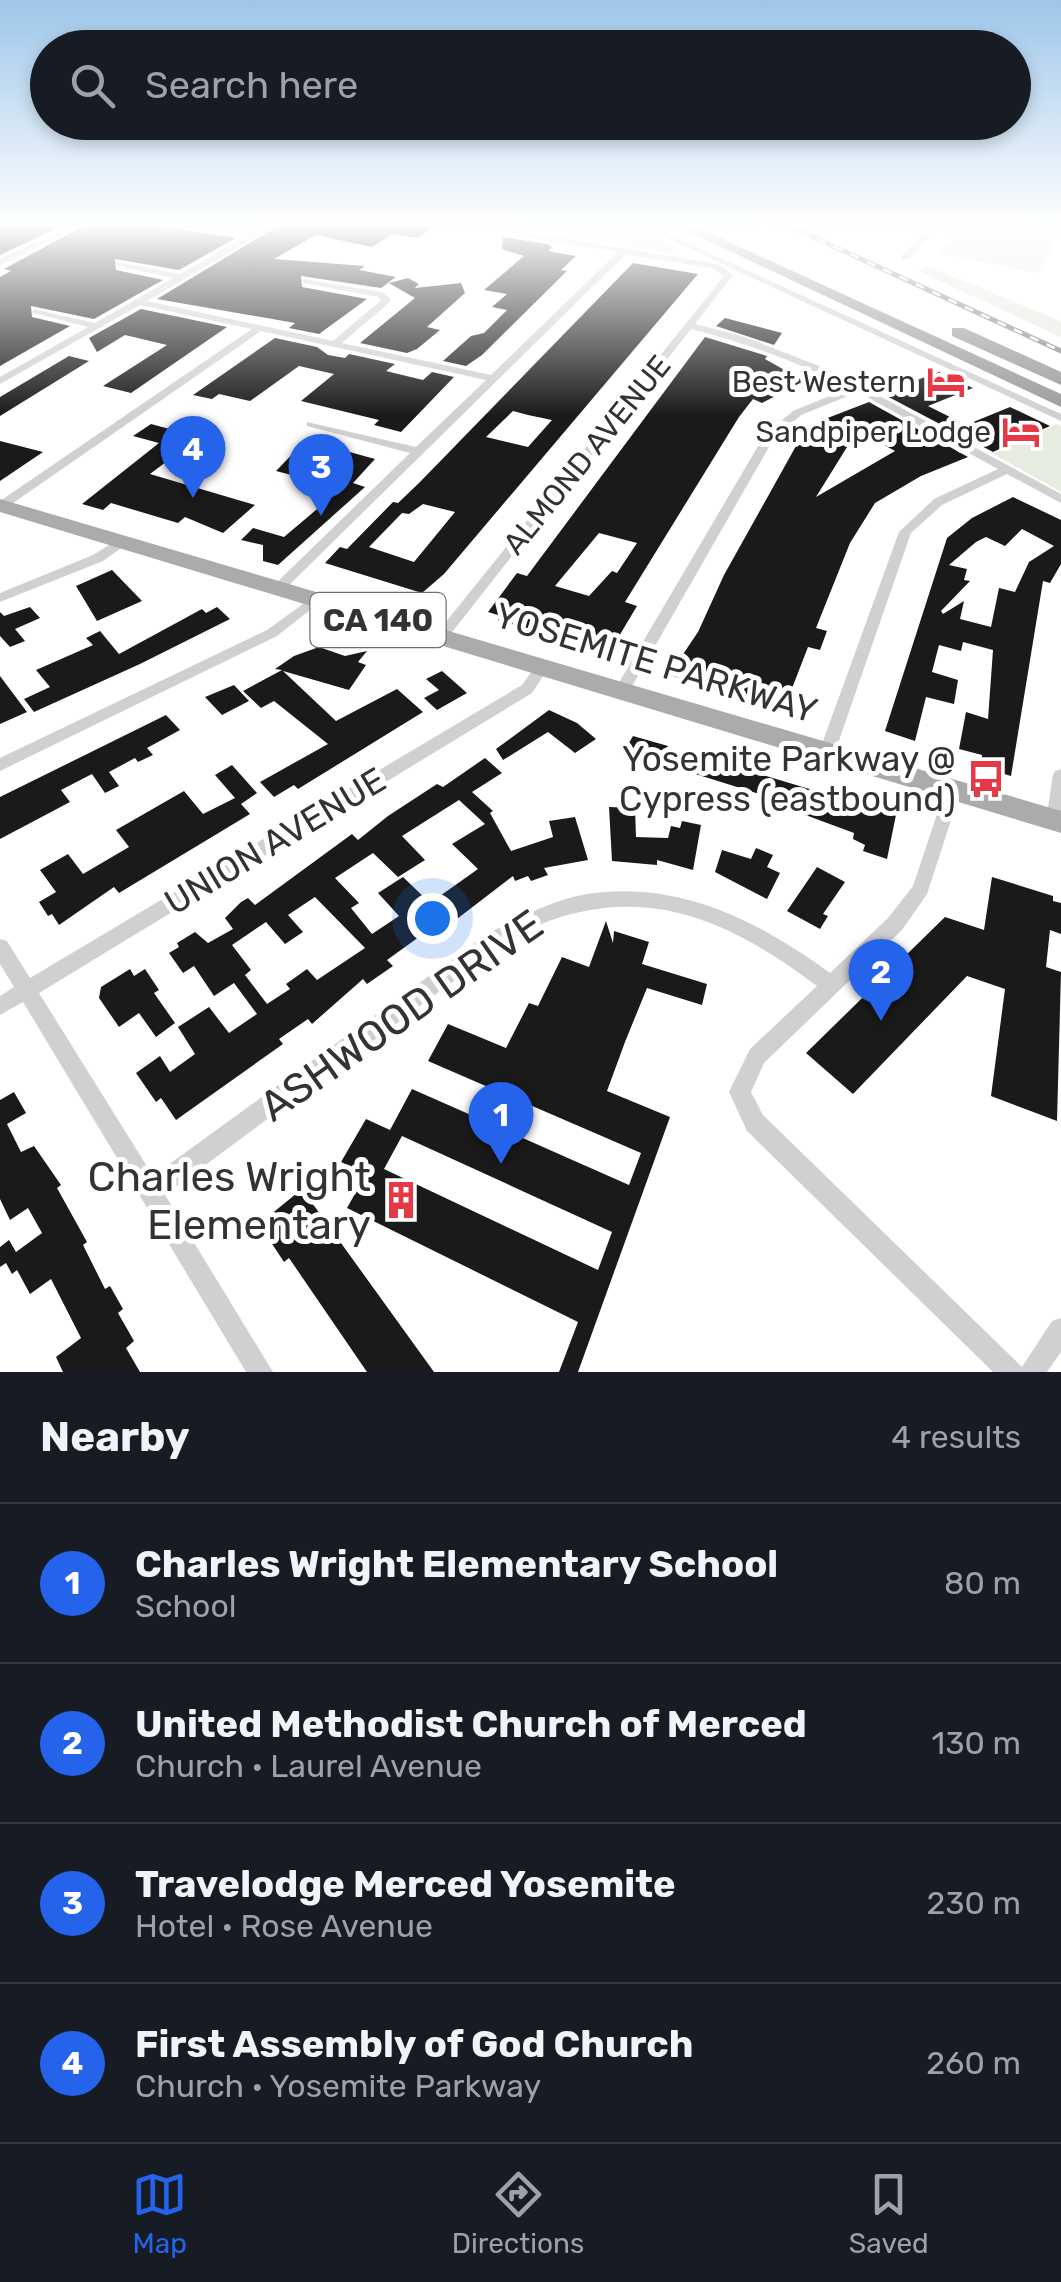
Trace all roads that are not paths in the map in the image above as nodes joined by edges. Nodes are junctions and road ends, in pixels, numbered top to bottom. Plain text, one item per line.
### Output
1 (162, 288) edge
2 (347, 288) edge
3 (585, 288) edge
4 (720, 288) edge
5 (783, 288) edge
6 (817, 288) edge
7 (860, 288) edge
8 (139, 302) junction
9 (36, 311) dead end
10 (98, 326) junction
11 (690, 326) junction
12 (262, 327) junction
13 (336, 344) junction
14 (493, 378) junction
15 (1061, 378) edge
16 (0, 381) edge
17 (855, 389) junction
18 (1061, 401) edge
19 (1061, 418) edge
20 (311, 424) dead end
21 (418, 450) junction
22 (1006, 470) junction
23 (1061, 499) edge
24 (1, 505) edge
25 (122, 541) junction
26 (277, 589) junction
27 (0, 598) edge
28 (314, 600) junction
29 (440, 638) junction
30 (542, 667) junction
31 (622, 692) junction
32 (827, 752) junction
33 (0, 765) edge
34 (1061, 776) edge
35 (953, 790) junction
36 (1058, 822) edge
37 (0, 947) edge
38 (832, 986) junction
39 (25, 991) junction
40 (0, 1006) edge
41 (149, 1193) junction
42 (1061, 1330) edge
43 (260, 1372) edge
44 (1011, 1372) edge
45 (1032, 1372) edge

1 - 8 street
2 - 13 street
3 - 14 street
4 - 11 street, ALMOND AVENUE
5 - 19 street
6 - 18 highway
7 - 15 highway
8 - 10 street
8 - 12 street
9 - 10 street
10 - 16 street
11 - 17 street
11 - 29 street, ALMOND AVENUE
12 - 13 street
12 - 24 street
13 - 14 street
14 - 21 street
17 - 22 street
17 - 31 street
20 - 21 street
21 - 26 street
22 - 23 street
22 - 32 street
24 - 25 main road, YOSEMITE PARKWAY / CA 140
25 - 26 main road, YOSEMITE PARKWAY / CA 140
25 - 27 street
26 - 28 main road, YOSEMITE PARKWAY / CA 140
28 - 29 main road, YOSEMITE PARKWAY / CA 140
28 - 33 street
29 - 30 main road, YOSEMITE PARKWAY / CA 140
30 - 31 main road, YOSEMITE PARKWAY / CA 140
30 - 39 street, UNION AVENUE
31 - 32 main road, YOSEMITE PARKWAY / CA 140
32 - 35 main road, YOSEMITE PARKWAY / CA 140
34 - 36 street
35 - 36 main road, YOSEMITE PARKWAY / CA 140
35 - 38 street
37 - 39 street
38 - 41 street, ASHWOOD DRIVE
38 - 44 street
39 - 40 street, UNION AVENUE
39 - 41 street
41 - 43 street
42 - 45 street

